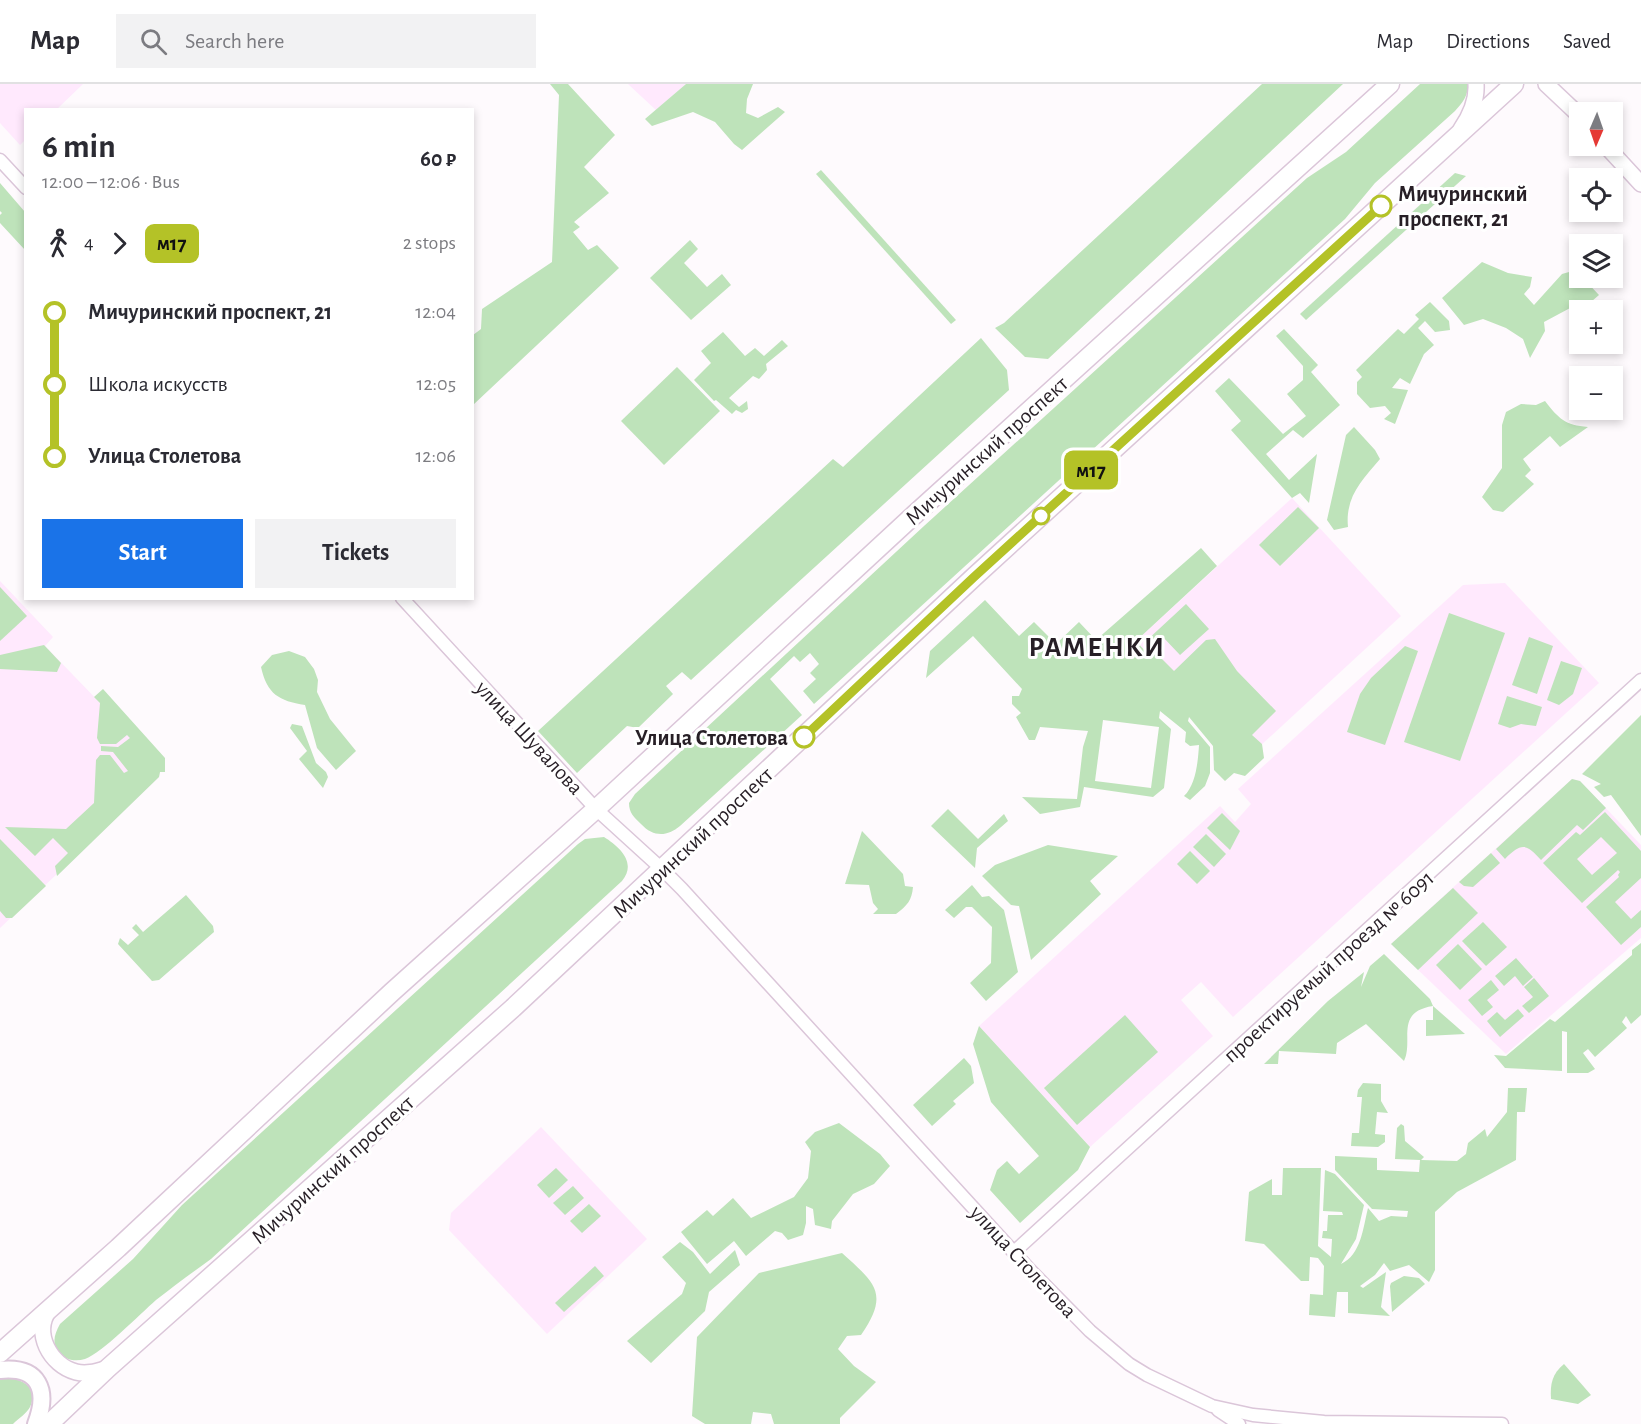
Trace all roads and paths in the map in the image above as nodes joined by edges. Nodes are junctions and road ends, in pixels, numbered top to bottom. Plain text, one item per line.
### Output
1 (1390, 84) edge
2 (1476, 84) edge
3 (1514, 84) edge
4 (1546, 84) edge
5 (1569, 106) edge
6 (1456, 136) junction
7 (1615, 156) edge
8 (0, 160) edge
9 (1641, 184) edge
10 (24, 186) edge
11 (404, 600) edge
12 (1641, 680) edge
13 (596, 809) junction
14 (663, 870) junction
15 (1014, 1252) junction
16 (51, 1307) junction
17 (0, 1353) edge
18 (108, 1368) junction
19 (0, 1370) edge
20 (1212, 1406) junction
21 (1323, 1423) edge
22 (36, 1424) edge
23 (49, 1424) edge
24 (1239, 1424) edge
25 (1502, 1424) edge

1 - 13 main road, Мичуринский проспект
2 - 6 street
3 - 6 main road, Мичуринский проспект
4 - 5 street
6 - 14 main road, Мичуринский проспект
7 - 9 street
8 - 10 street
11 - 13 street, улица Шувалова
12 - 15 street, проектируемый проезд № 6091
13 - 14 street, улица Шувалова
13 - 16 main road, Мичуринский проспект
14 - 15 street, улица Столетова
14 - 18 main road, Мичуринский проспект
15 - 20 street, улица Столетова
16 - 17 main road, Мичуринский проспект
16 - 18 street
18 - 23 main road, Мичуринский проспект
19 - 22 main road
20 - 21 street, улица Столетова
20 - 24 street
21 - 25 street, улица Столетова

